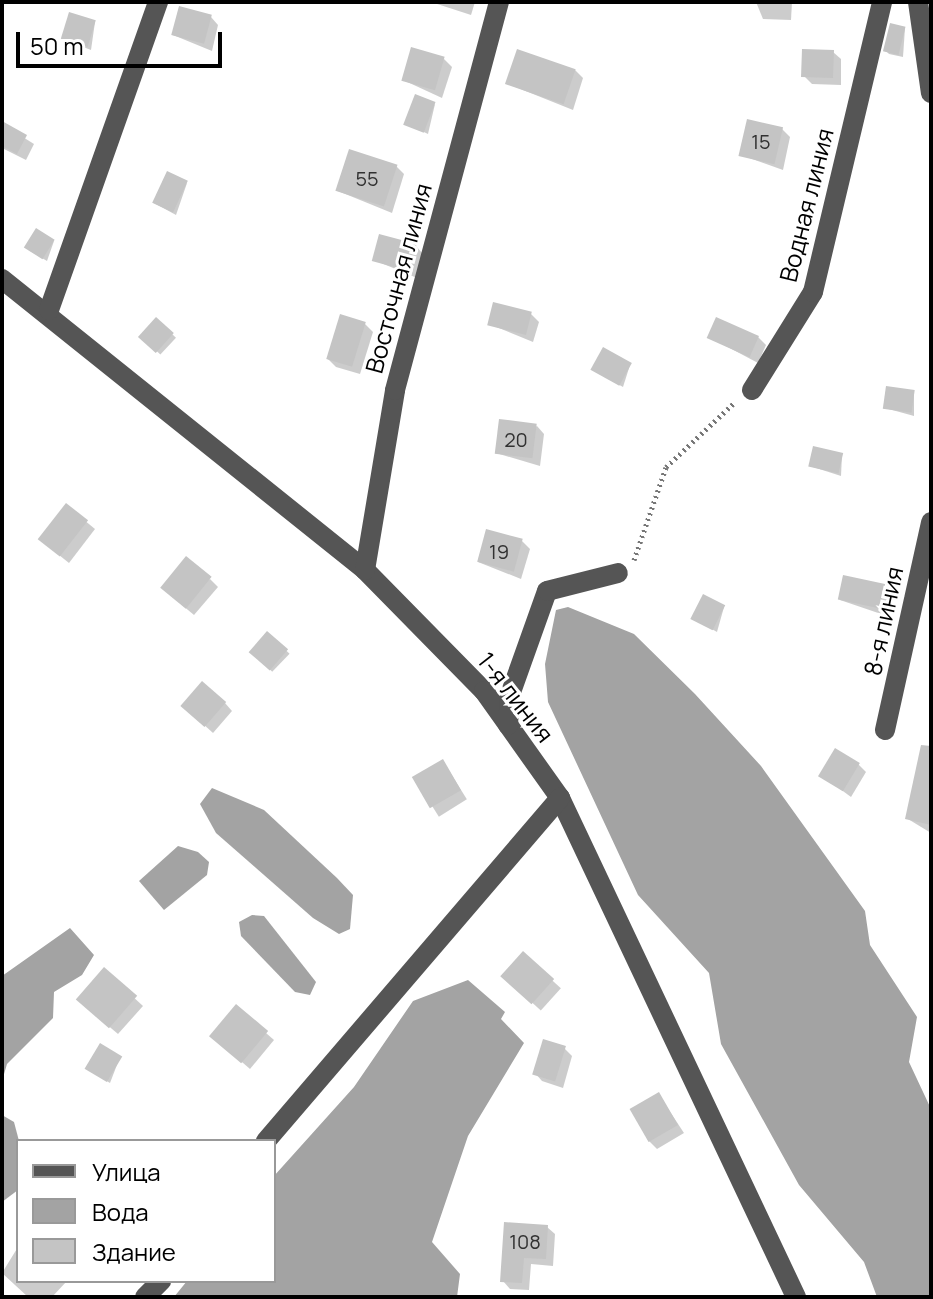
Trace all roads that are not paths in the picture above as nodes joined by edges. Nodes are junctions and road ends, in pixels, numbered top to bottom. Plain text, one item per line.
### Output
1 (158, 2) edge
2 (499, 2) edge
3 (882, 2) edge
4 (918, 2) edge
5 (931, 93) edge
6 (2, 279) edge
7 (49, 310) junction
8 (752, 390) road end
9 (931, 522) edge
10 (365, 570) junction
11 (618, 573) road end
12 (508, 725) junction
13 (885, 730) dead end
14 (560, 798) junction
15 (268, 1139) edge
16 (796, 1297) edge

1 - 7 street
2 - 10 street, Восточная линия
3 - 8 street, Водная линия
4 - 5 street
6 - 7 street, 1-я линия
7 - 10 street, 1-я линия
9 - 13 street, 8-я линия
10 - 12 street, 1-я линия
11 - 12 street
12 - 14 street, 1-я линия
14 - 15 street
14 - 16 street, 1-я линия

